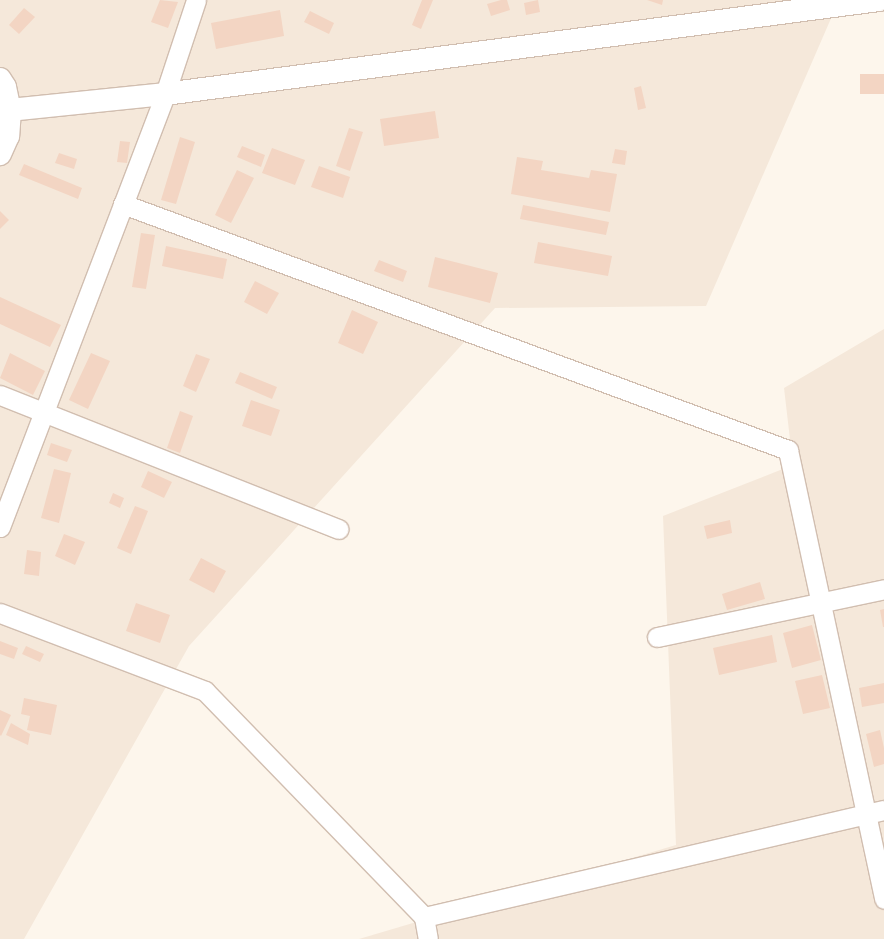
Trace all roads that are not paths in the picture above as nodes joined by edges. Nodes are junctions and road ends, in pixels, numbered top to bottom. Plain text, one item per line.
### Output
1 (196, 0) edge
2 (879, 0) edge
3 (814, 4) edge
4 (0, 79) edge
5 (165, 94) junction
6 (10, 110) junction
7 (0, 154) edge
8 (123, 204) junction
9 (0, 395) edge
10 (44, 412) junction
11 (0, 527) edge
12 (338, 529) dead end
13 (884, 589) edge
14 (821, 602) junction
15 (0, 613) edge
16 (657, 637) dead end
17 (875, 812) edge
18 (884, 899) edge
19 (424, 917) junction
20 (428, 939) edge

1 - 5 street
2 - 3 main road
3 - 5 main road
4 - 6 main road
5 - 6 main road
5 - 8 street
6 - 7 main road
8 - 10 street
8 - 14 street
9 - 10 street
10 - 11 street
10 - 12 street
13 - 14 street
14 - 16 street
14 - 17 street
15 - 19 street
17 - 18 street
17 - 19 street
19 - 20 street

